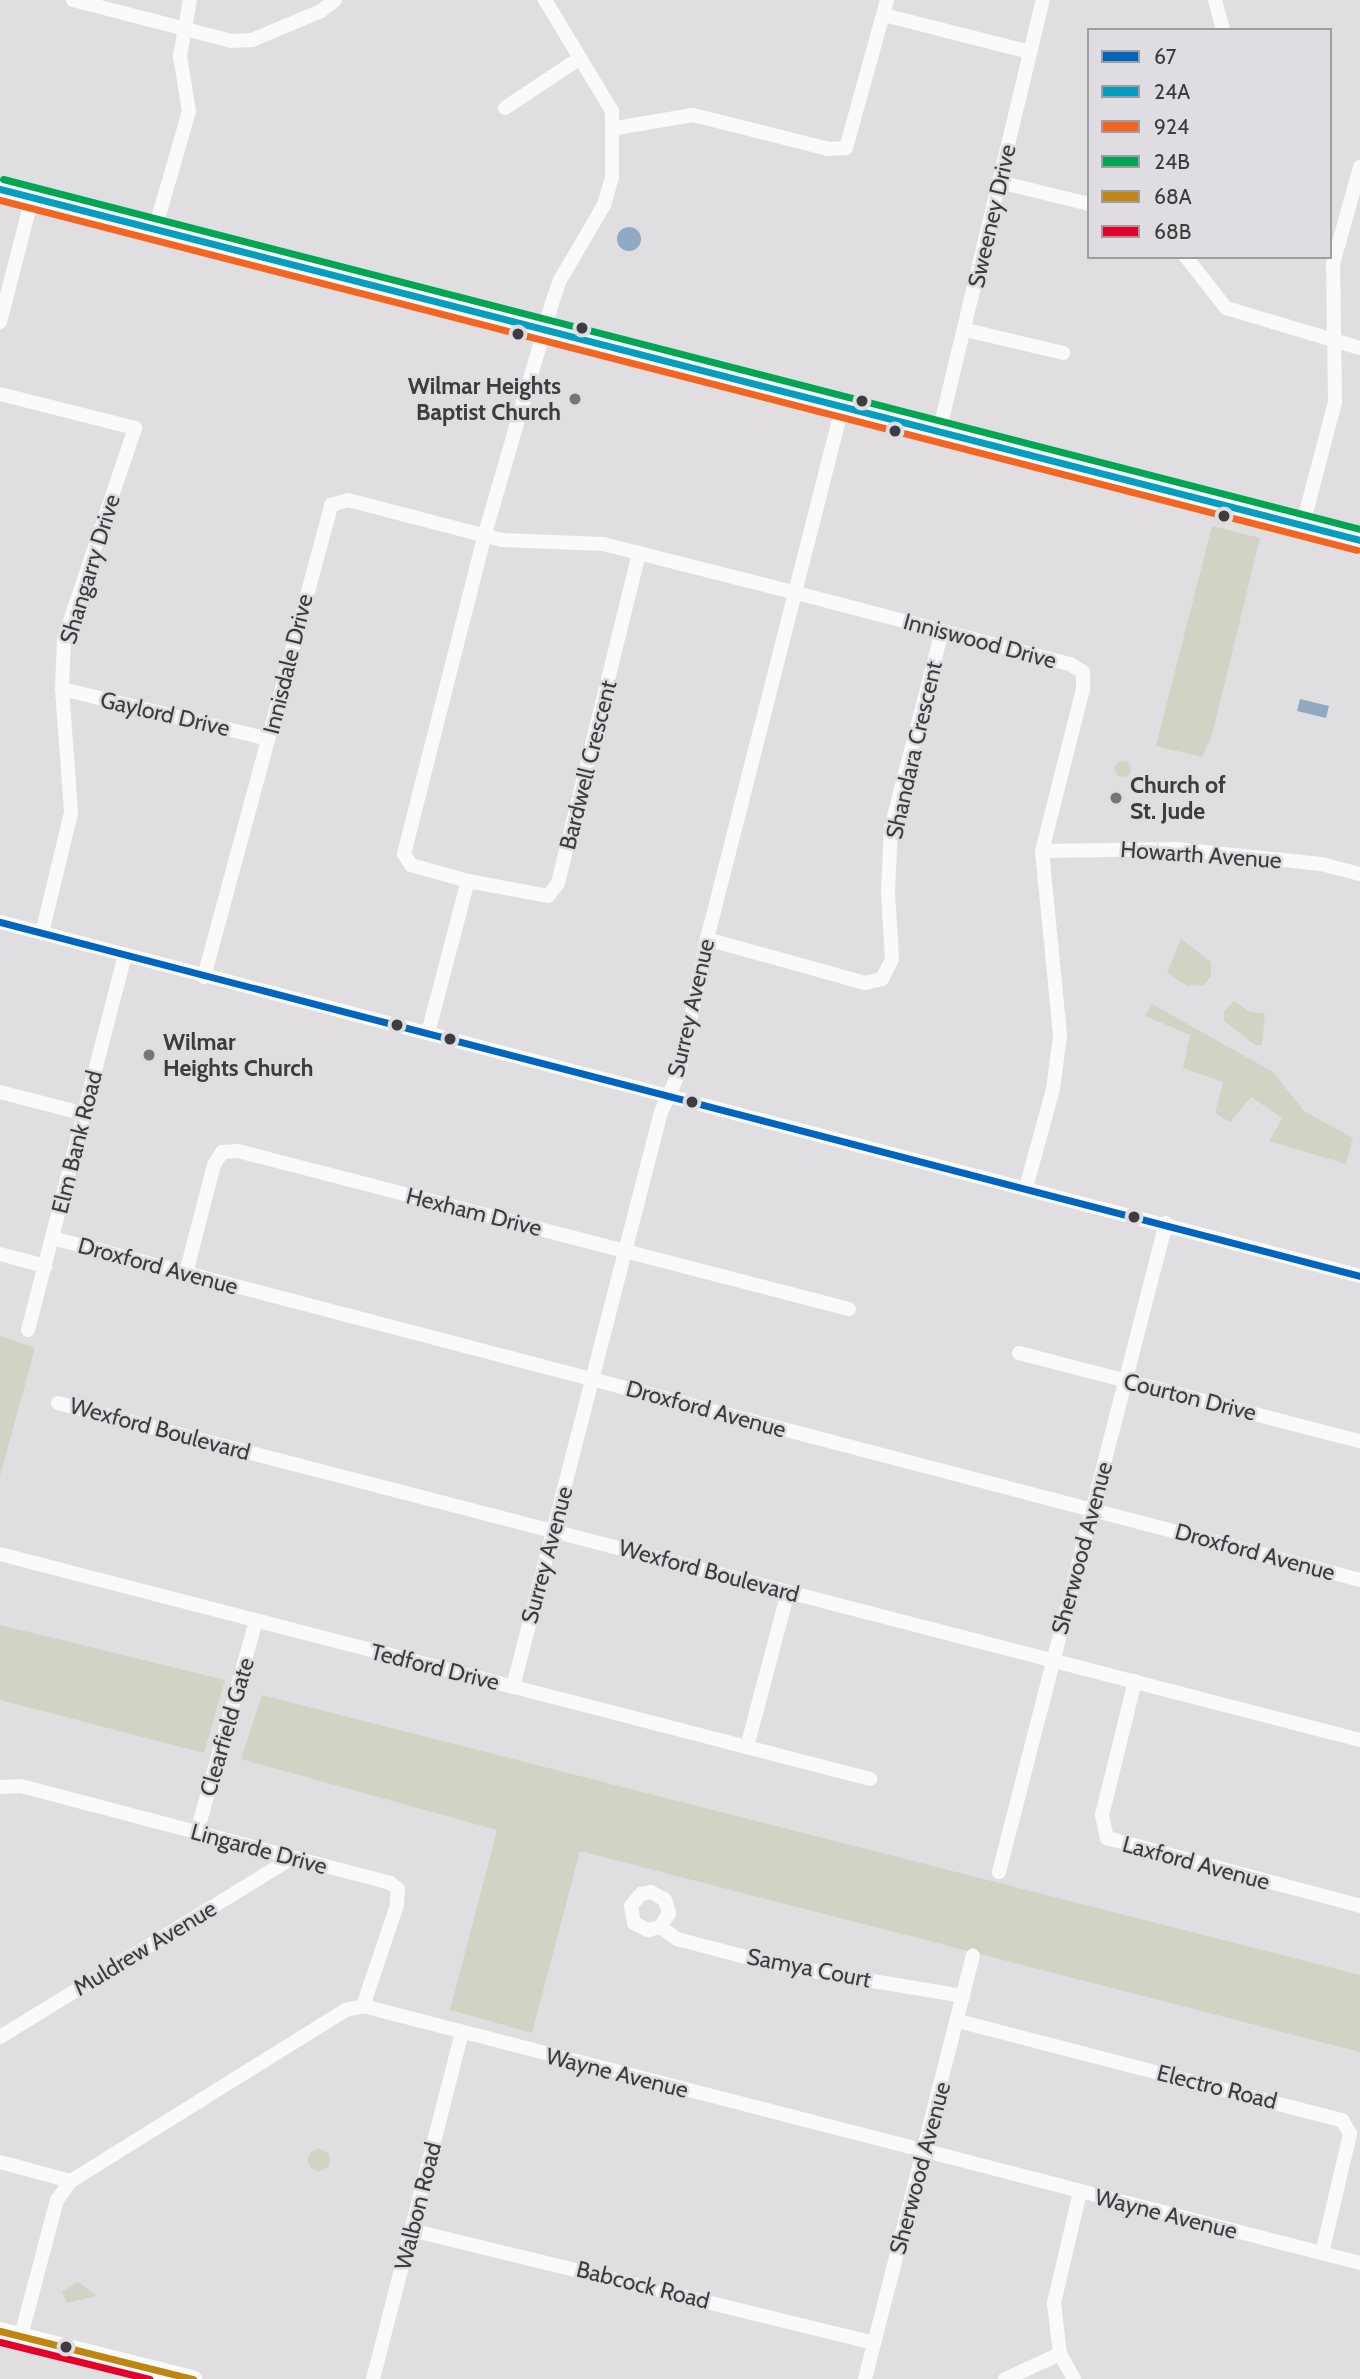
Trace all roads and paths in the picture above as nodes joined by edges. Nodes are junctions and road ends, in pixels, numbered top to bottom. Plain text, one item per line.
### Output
1 (73, 0) edge
2 (190, 0) edge
3 (335, 0) edge
4 (545, 0) edge
5 (887, 0) edge
6 (1043, 0) edge
7 (1215, 0) edge
8 (884, 15) junction
9 (182, 28) junction
10 (1222, 28) edge
11 (1030, 52) junction
12 (580, 58) junction
13 (505, 108) dead end
14 (616, 128) junction
15 (1360, 167) edge
16 (999, 182) junction
17 (1358, 188) edge
18 (0, 189) edge
19 (32, 198) junction
20 (1087, 204) edge
21 (155, 229) junction
22 (1188, 259) edge
23 (0, 321) edge
24 (545, 329) junction
25 (966, 330) junction
26 (1332, 341) junction
27 (1360, 348) edge
28 (1063, 353) dead end
29 (0, 394) edge
30 (842, 408) junction
31 (939, 432) junction
32 (1303, 524) junction
33 (484, 537) junction
34 (1360, 540) edge
35 (639, 553) junction
36 (794, 593) junction
37 (942, 631) junction
38 (62, 690) junction
39 (268, 739) junction
40 (1042, 851) junction
41 (1360, 874) edge
42 (468, 881) junction
43 (0, 922) edge
44 (43, 933) junction
45 (707, 939) junction
46 (125, 955) junction
47 (204, 977) junction
48 (428, 1033) junction
49 (0, 1092) edge
50 (670, 1095) junction
51 (85, 1114) junction
52 (1026, 1188) junction
53 (1166, 1223) junction
54 (52, 1238) junction
55 (625, 1251) junction
56 (0, 1254) edge
57 (45, 1266) junction
58 (186, 1273) junction
59 (1360, 1276) edge
60 (849, 1309) dead end
61 (28, 1330) dead end
62 (1019, 1353) dead end
63 (593, 1379) junction
64 (1126, 1381) junction
65 (58, 1403) dead end
66 (1360, 1441) edge
67 (1093, 1509) junction
68 (553, 1531) junction
69 (0, 1554) edge
70 (1360, 1580) edge
71 (788, 1592) junction
72 (256, 1622) junction
73 (1053, 1661) junction
74 (1135, 1681) junction
75 (513, 1687) junction
76 (1360, 1740) edge
77 (747, 1747) junction
78 (870, 1779) dead end
79 (0, 1787) edge
80 (197, 1832) junction
81 (291, 1859) junction
82 (999, 1872) dead end
83 (1360, 1906) edge
84 (660, 1927) dead end
85 (974, 1956) dead end
86 (963, 1996) junction
87 (363, 2006) junction
88 (958, 2021) junction
89 (462, 2033) junction
90 (0, 2037) edge
91 (924, 2152) junction
92 (0, 2162) edge
93 (71, 2182) junction
94 (1080, 2192) junction
95 (411, 2230) junction
96 (1322, 2253) junction
97 (1360, 2263) edge
98 (0, 2331) edge
99 (22, 2336) junction
100 (874, 2343) junction
101 (1060, 2354) junction
102 (193, 2379) edge
103 (373, 2379) edge
104 (865, 2379) edge
105 (1005, 2379) edge
106 (1074, 2379) edge

1 - 9 street
2 - 9 street
3 - 9 street
4 - 12 street
5 - 8 street
6 - 11 street, Sweeney Drive
7 - 10 street
8 - 11 street
8 - 14 street
9 - 21 street
11 - 16 street, Sweeney Drive
12 - 13 street
12 - 14 street
14 - 24 street
15 - 17 street
16 - 20 street
16 - 25 street, Sweeney Drive
17 - 26 street
18 - 19 main road
19 - 21 main road
19 - 23 street
21 - 24 main road
22 - 26 street
24 - 30 main road
24 - 33 street
25 - 28 street
25 - 31 street, Sweeney Drive
26 - 27 street
26 - 32 street
29 - 38 street, Shangarry Drive
30 - 31 main road
30 - 36 street, Surrey Avenue
31 - 32 main road
32 - 34 main road
33 - 35 street, Inniswood Drive
33 - 39 street, Innisdale Drive
33 - 42 street
35 - 36 street, Inniswood Drive
35 - 42 street, Bardwell Crescent
36 - 37 street, Inniswood Drive
36 - 45 street, Surrey Avenue
37 - 40 street, Inniswood Drive
37 - 45 street, Shandara Crescent
38 - 39 street, Gaylord Drive
38 - 44 street, Shangarry Drive
39 - 47 street, Innisdale Drive
40 - 41 street, Howarth Avenue
40 - 52 street, Inniswood Drive
42 - 48 street
43 - 44 street
44 - 46 street
45 - 50 street, Surrey Avenue
46 - 47 street
46 - 51 street, Elm Bank Road
47 - 48 street
48 - 50 street
49 - 51 street
50 - 52 street
50 - 55 street, Surrey Avenue
51 - 54 street, Elm Bank Road
52 - 53 street
53 - 59 street
53 - 64 street, Sherwood Avenue
54 - 57 street, Elm Bank Road
54 - 58 street, Droxford Avenue
55 - 58 street, Hexham Drive
55 - 60 street, Hexham Drive
55 - 63 street, Surrey Avenue
56 - 57 street
57 - 61 street, Elm Bank Road
58 - 63 street, Droxford Avenue
62 - 64 street, Courton Drive
63 - 67 street, Droxford Avenue
63 - 68 street, Surrey Avenue
64 - 66 street, Courton Drive
64 - 67 street, Sherwood Avenue
65 - 68 street, Wexford Boulevard
67 - 70 street, Droxford Avenue
67 - 73 street, Sherwood Avenue
68 - 71 street, Wexford Boulevard
68 - 75 street, Surrey Avenue
69 - 72 street, Tedford Drive
71 - 73 street, Wexford Boulevard
71 - 77 street
72 - 75 street, Tedford Drive
72 - 80 street, Clearfield Gate
73 - 74 street, Wexford Boulevard
73 - 82 street, Sherwood Avenue
74 - 76 street, Wexford Boulevard
74 - 83 street, Laxford Avenue
75 - 77 street, Tedford Drive
77 - 78 street, Tedford Drive
79 - 80 street, Lingarde Drive
80 - 81 street, Lingarde Drive
81 - 87 street, Lingarde Drive
81 - 90 street, Muldrew Avenue
84 - 86 street, Samya Court
85 - 86 street, Sherwood Avenue
86 - 88 street, Sherwood Avenue
87 - 89 street, Wayne Avenue
87 - 93 street
88 - 91 street, Sherwood Avenue
88 - 96 street, Electro Road
89 - 91 street, Wayne Avenue
89 - 95 street, Walbon Road
91 - 94 street, Wayne Avenue
91 - 100 street, Sherwood Avenue
92 - 93 street
93 - 99 street
94 - 96 street, Wayne Avenue
94 - 101 street
95 - 100 street, Babcock Road
95 - 103 street, Walbon Road
96 - 97 street, Wayne Avenue
98 - 99 main road
99 - 102 main road
100 - 104 street, Sherwood Avenue
101 - 105 street
101 - 106 street

